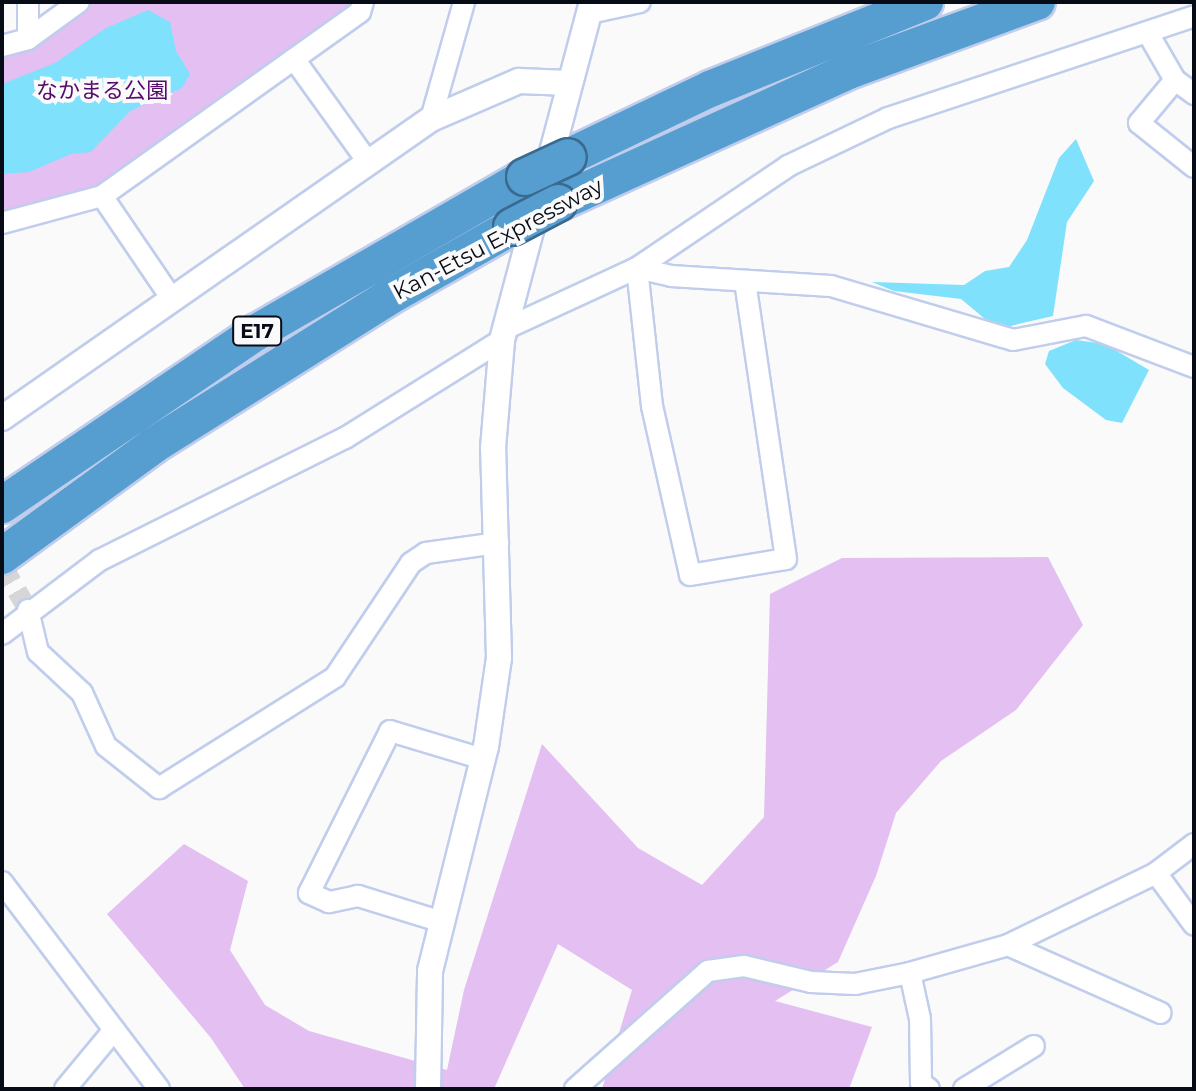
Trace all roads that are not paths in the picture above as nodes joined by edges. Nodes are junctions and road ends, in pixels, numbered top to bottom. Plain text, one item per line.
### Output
1 (28, 2) edge
2 (79, 2) edge
3 (363, 2) edge
4 (464, 2) edge
5 (640, 2) edge
6 (925, 2) edge
7 (1037, 2) edge
8 (590, 7) edge
9 (1194, 16) edge
10 (1149, 35) junction
11 (28, 39) junction
12 (2, 46) edge
13 (294, 59) junction
14 (1175, 80) junction
15 (569, 83) junction
16 (1194, 94) edge
17 (431, 119) junction
18 (368, 162) junction
19 (1194, 167) edge
20 (102, 196) junction
21 (2, 223) edge
22 (637, 268) junction
23 (745, 281) junction
24 (172, 299) junction
25 (503, 334) junction
26 (1194, 367) edge
27 (2, 418) edge
28 (2, 505) edge
29 (498, 543) junction
30 (2, 556) edge
31 (28, 610) junction
32 (2, 634) edge
33 (483, 759) junction
34 (1194, 844) edge
35 (1156, 873) junction
36 (2, 882) edge
37 (439, 921) junction
38 (1194, 925) edge
39 (1008, 945) junction
40 (910, 973) junction
41 (1161, 1013) dead end
42 (114, 1030) junction
43 (1034, 1046) dead end
44 (65, 1089) edge
45 (159, 1089) edge
46 (428, 1089) edge
47 (575, 1089) edge
48 (929, 1089) edge
49 (964, 1089) edge

1 - 11 street
2 - 11 street
3 - 13 street
4 - 17 street
5 - 8 street
6 - 28 highway, Kan-Etsu Expressway / E17, bridge
7 - 30 highway, Kan-Etsu Expressway / E17, bridge
8 - 15 street
9 - 10 street
10 - 14 street
10 - 22 street
11 - 12 street
13 - 18 street
13 - 20 street
14 - 16 street
14 - 19 street
15 - 17 street
15 - 25 street
17 - 18 street
18 - 24 street
20 - 21 street
20 - 24 street
22 - 23 street
22 - 23 street
22 - 25 street
23 - 26 street
24 - 27 street
25 - 29 street
25 - 31 street
29 - 31 street
29 - 33 street
31 - 32 street
33 - 37 street
33 - 37 street
34 - 35 street
35 - 38 street
35 - 39 street
36 - 42 street
37 - 46 street
39 - 40 street
39 - 41 street
40 - 47 street
40 - 48 street
42 - 44 street
42 - 45 street
43 - 49 street

